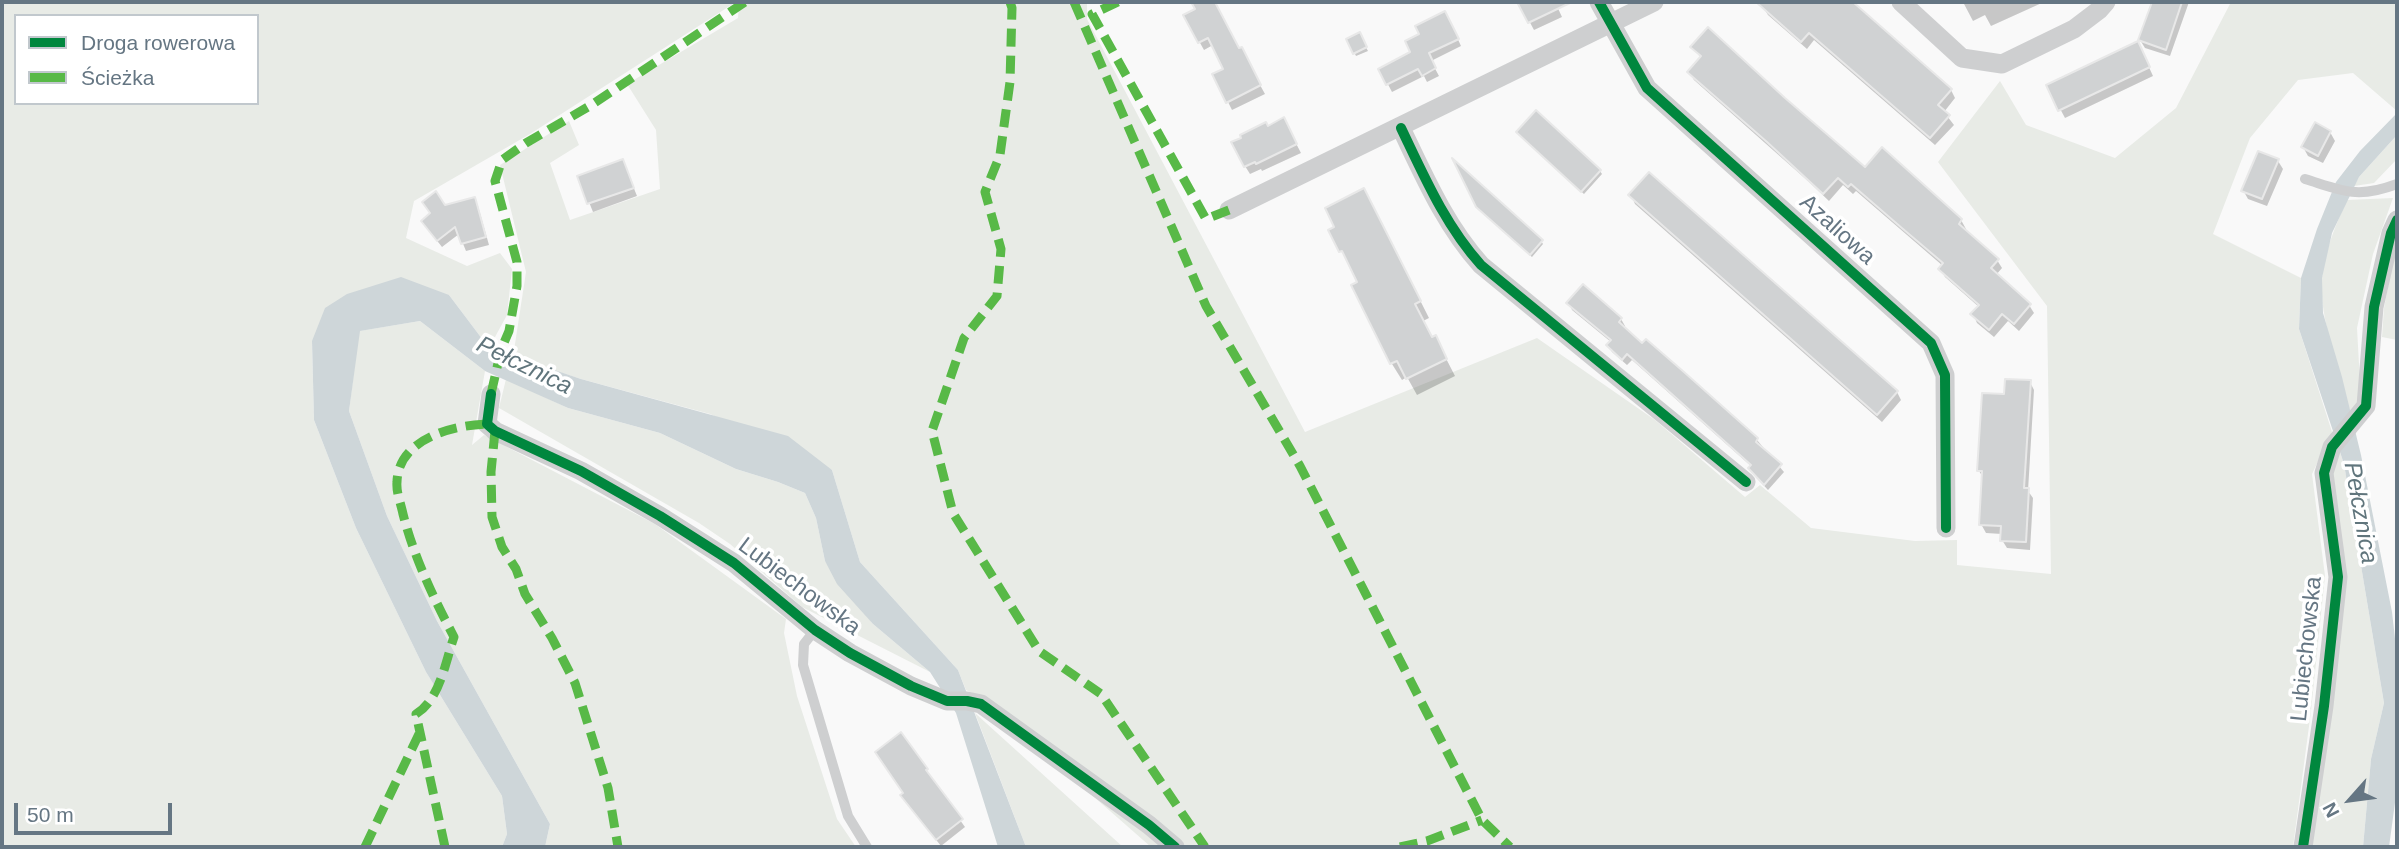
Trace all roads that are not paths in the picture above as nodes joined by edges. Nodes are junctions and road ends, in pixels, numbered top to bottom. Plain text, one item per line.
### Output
1 (1599, 2) edge
2 (1654, 2) edge
3 (1901, 2) edge
4 (2106, 2) edge
5 (1610, 23) junction
6 (1401, 128) junction
7 (2305, 179) dead end
8 (2397, 184) edge
9 (1229, 210) dead end
10 (2397, 220) edge
11 (491, 394) dead end
12 (1746, 482) dead end
13 (1946, 528) dead end
14 (815, 630) junction
15 (867, 847) edge
16 (1175, 847) edge
17 (2303, 847) edge

1 - 5 street, Azaliowa
2 - 5 street
3 - 4 street
5 - 6 street
5 - 13 street, Azaliowa
6 - 9 street
6 - 12 street
7 - 8 lane
10 - 17 street, Lubiechowska
11 - 14 street, Lubiechowska
14 - 15 lane
14 - 16 street, Lubiechowska

